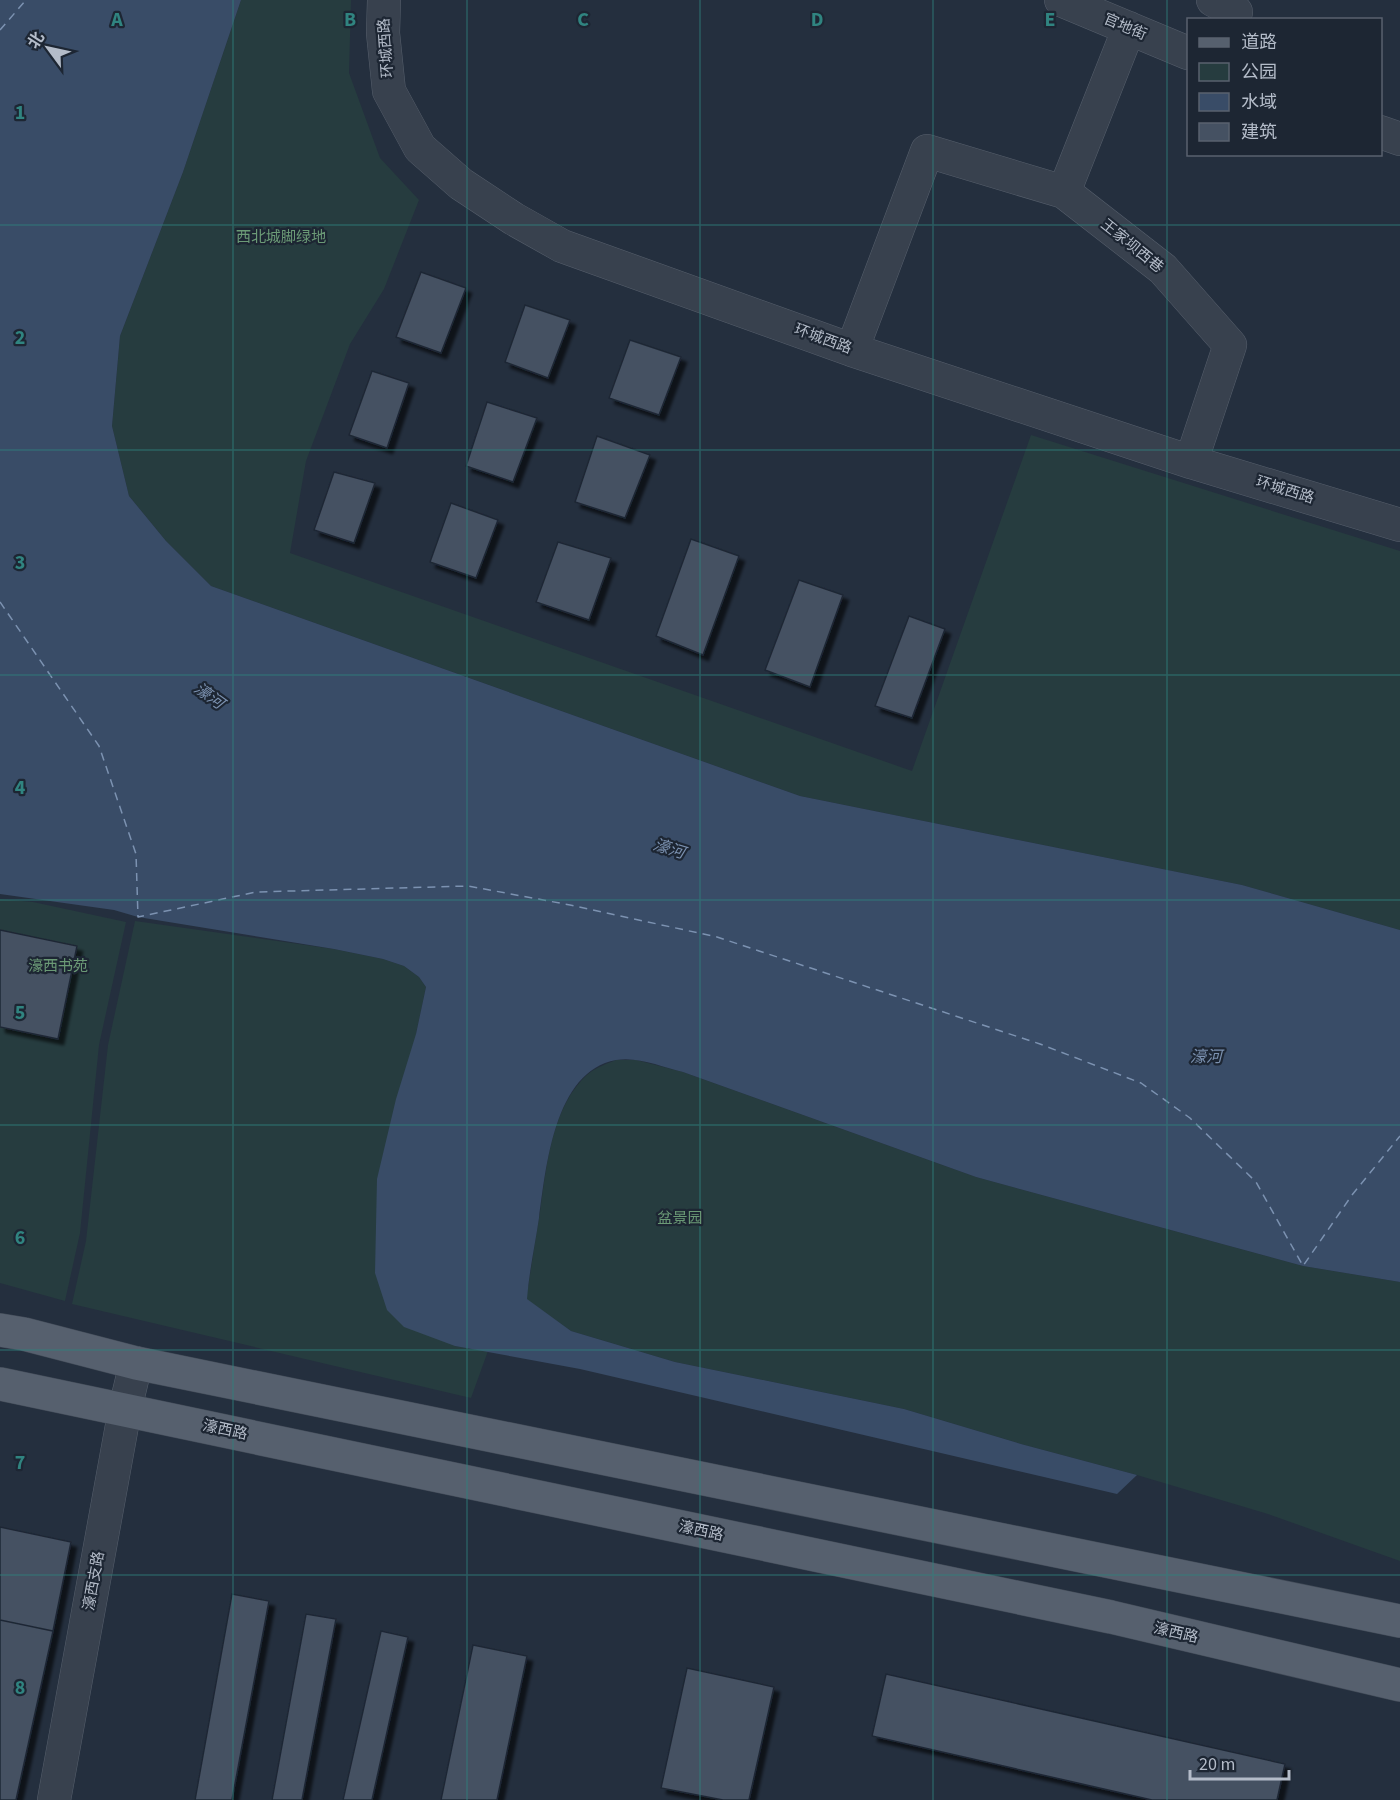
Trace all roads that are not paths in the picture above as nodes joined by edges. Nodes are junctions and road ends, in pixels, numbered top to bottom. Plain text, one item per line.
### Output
1 (384, 0) edge
2 (1060, 0) edge
3 (1213, 0) edge
4 (1234, 18) edge
5 (1129, 28) junction
6 (1187, 53) edge
7 (1382, 133) edge
8 (1400, 139) edge
9 (1064, 192) junction
10 (852, 350) junction
11 (1191, 462) junction
12 (1400, 525) edge
13 (0, 1330) edge
14 (136, 1363) junction
15 (0, 1384) edge
16 (125, 1409) junction
17 (1400, 1621) edge
18 (1400, 1685) edge
19 (54, 1800) edge

1 - 10 street, 环城西路
2 - 5 street, 官地街
3 - 4 street
5 - 6 street, 官地街
5 - 9 street
7 - 8 street
9 - 10 street
9 - 11 street, 王家坝西巷
10 - 11 street, 环城西路
11 - 12 street, 环城西路
13 - 14 main road
14 - 16 street, 濠西支路
14 - 17 main road
15 - 16 main road, 濠西路
16 - 18 main road, 濠西路
16 - 19 street, 濠西支路

